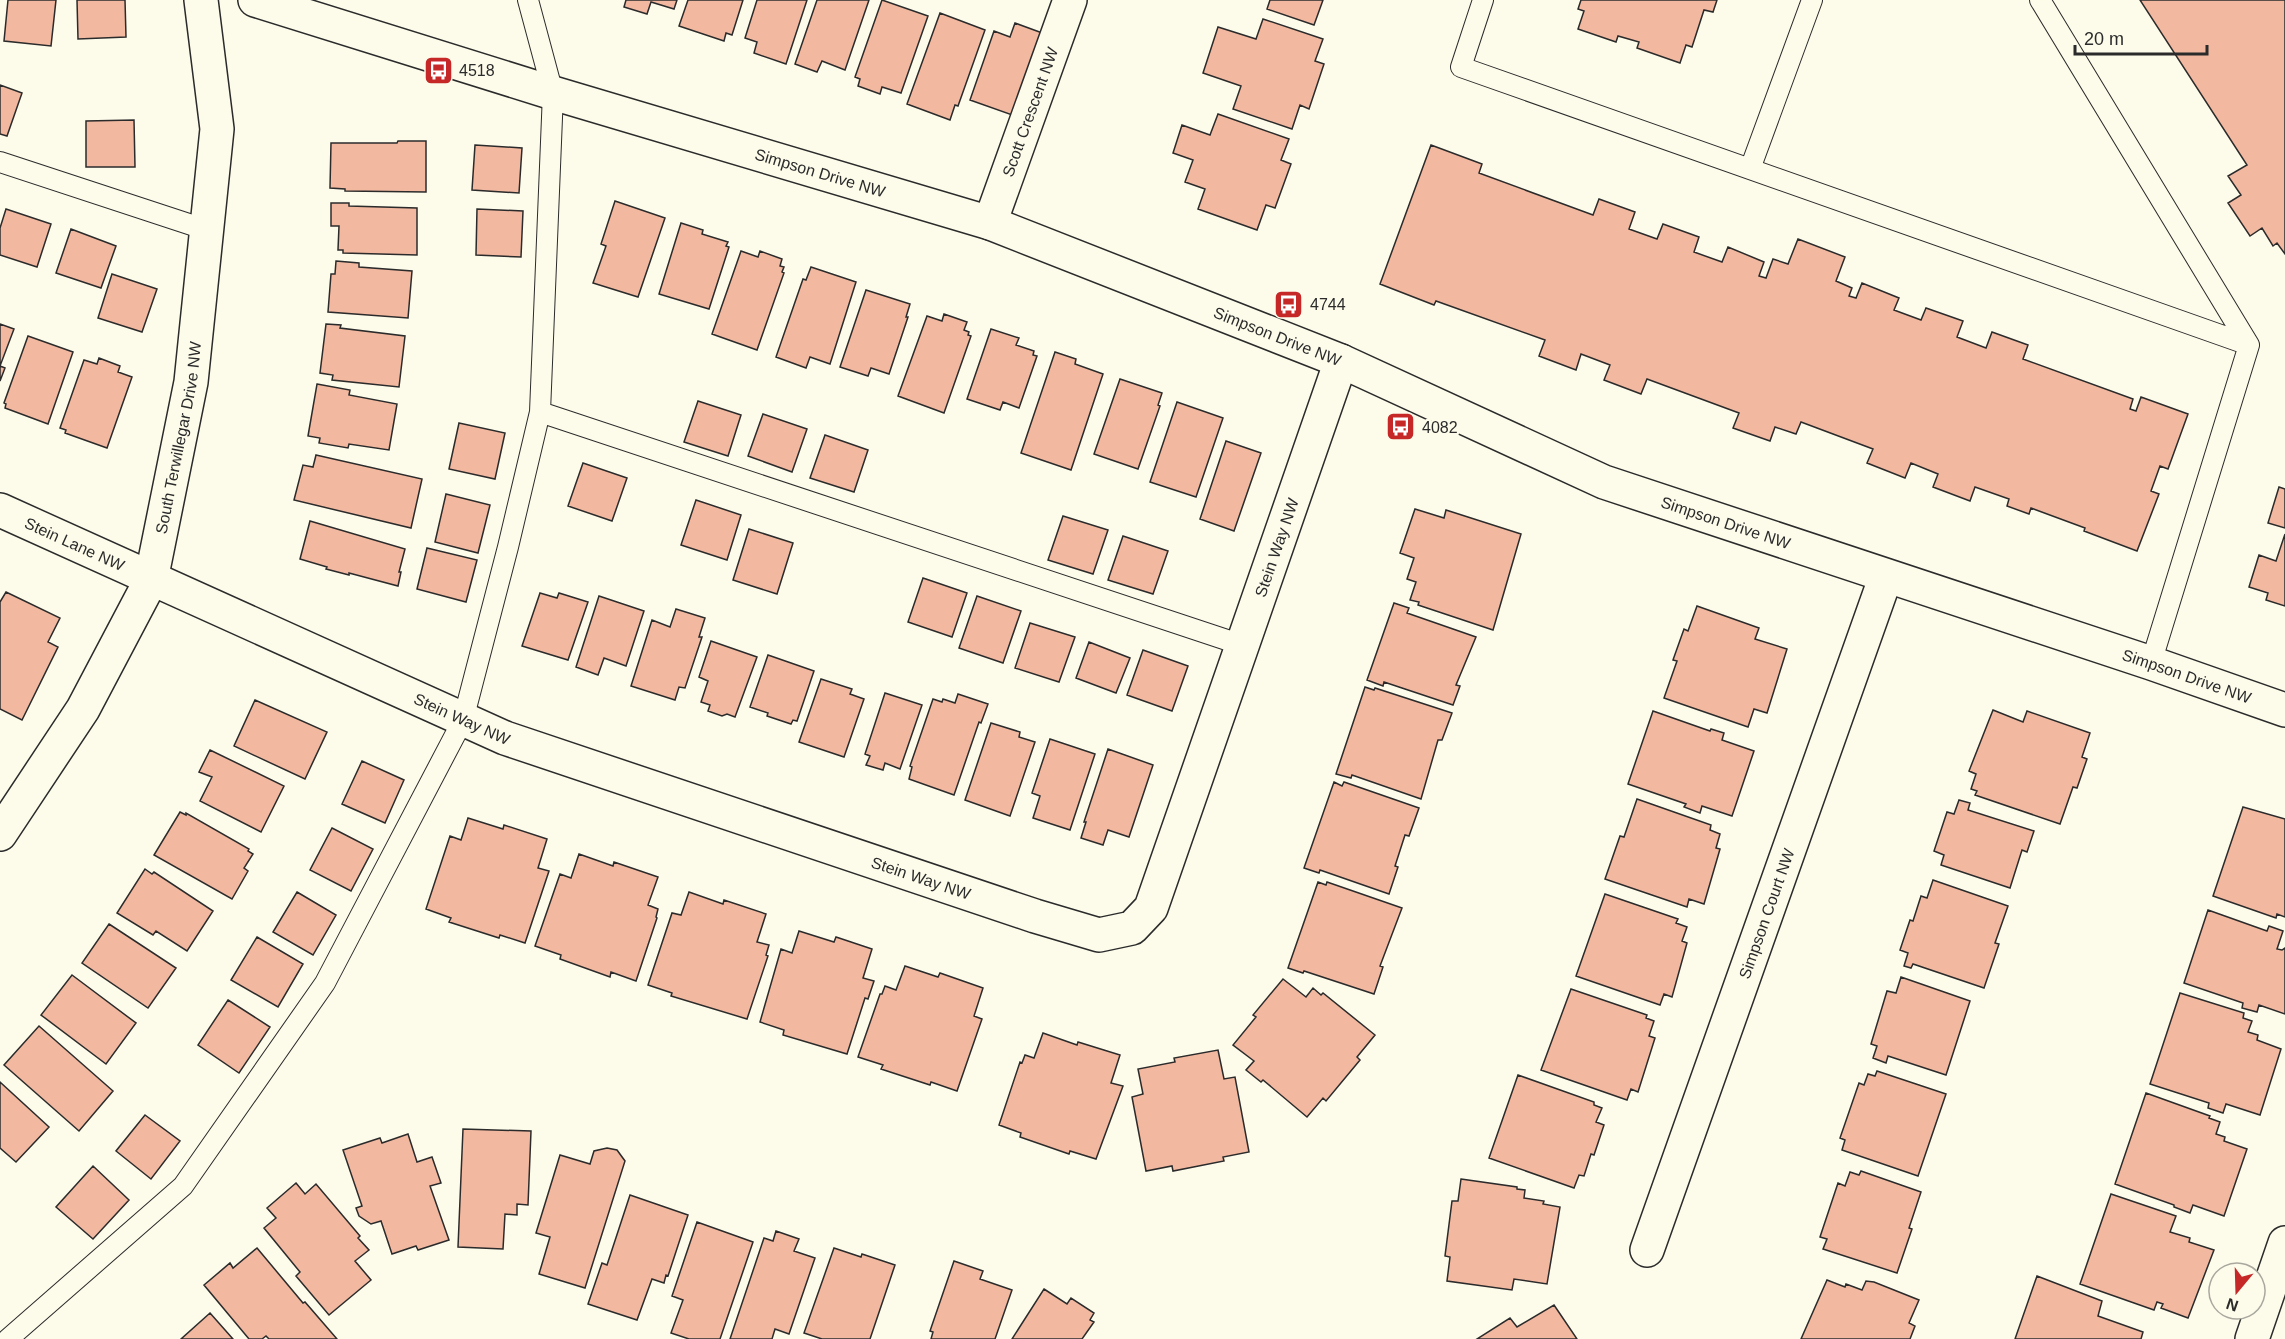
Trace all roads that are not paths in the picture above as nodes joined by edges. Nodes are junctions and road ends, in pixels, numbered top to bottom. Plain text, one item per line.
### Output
1 (201, 0) edge
2 (255, 0) edge
3 (528, 0) edge
4 (1070, 0) edge
5 (1483, 0) edge
6 (1812, 0) edge
7 (2040, 0) edge
8 (553, 93) junction
9 (0, 162) edge
10 (1750, 169) junction
11 (990, 223) junction
12 (207, 230) junction
13 (2249, 345) junction
14 (1341, 361) junction
15 (540, 412) junction
16 (0, 510) edge
17 (1886, 576) junction
18 (151, 580) junction
19 (1242, 645) junction
20 (2151, 663) junction
21 (2285, 710) edge
22 (463, 720) junction
23 (0, 834) edge
24 (2285, 1243) edge
25 (1647, 1250) dead end
26 (8, 1339) edge
27 (2252, 1339) edge

1 - 12 street, South Terwillegar Drive NW
2 - 8 street, Simpson Drive NW
3 - 8 lane
4 - 11 street, Scott Crescent NW
5 - 10 lane
6 - 10 lane
7 - 13 lane
8 - 11 street, Simpson Drive NW
8 - 15 lane
9 - 12 lane
10 - 13 lane
11 - 14 street, Simpson Drive NW
12 - 18 street, South Terwillegar Drive NW
13 - 20 lane
14 - 17 street, Simpson Drive NW
14 - 19 street, Stein Way NW
15 - 19 lane
15 - 22 lane
16 - 18 street, Stein Lane NW
17 - 20 street, Simpson Drive NW
17 - 25 street, Simpson Court NW
18 - 22 street, Stein Way NW
18 - 23 street, South Terwillegar Drive NW
19 - 22 street, Stein Way NW
20 - 21 street, Simpson Drive NW
22 - 26 lane
24 - 27 street

